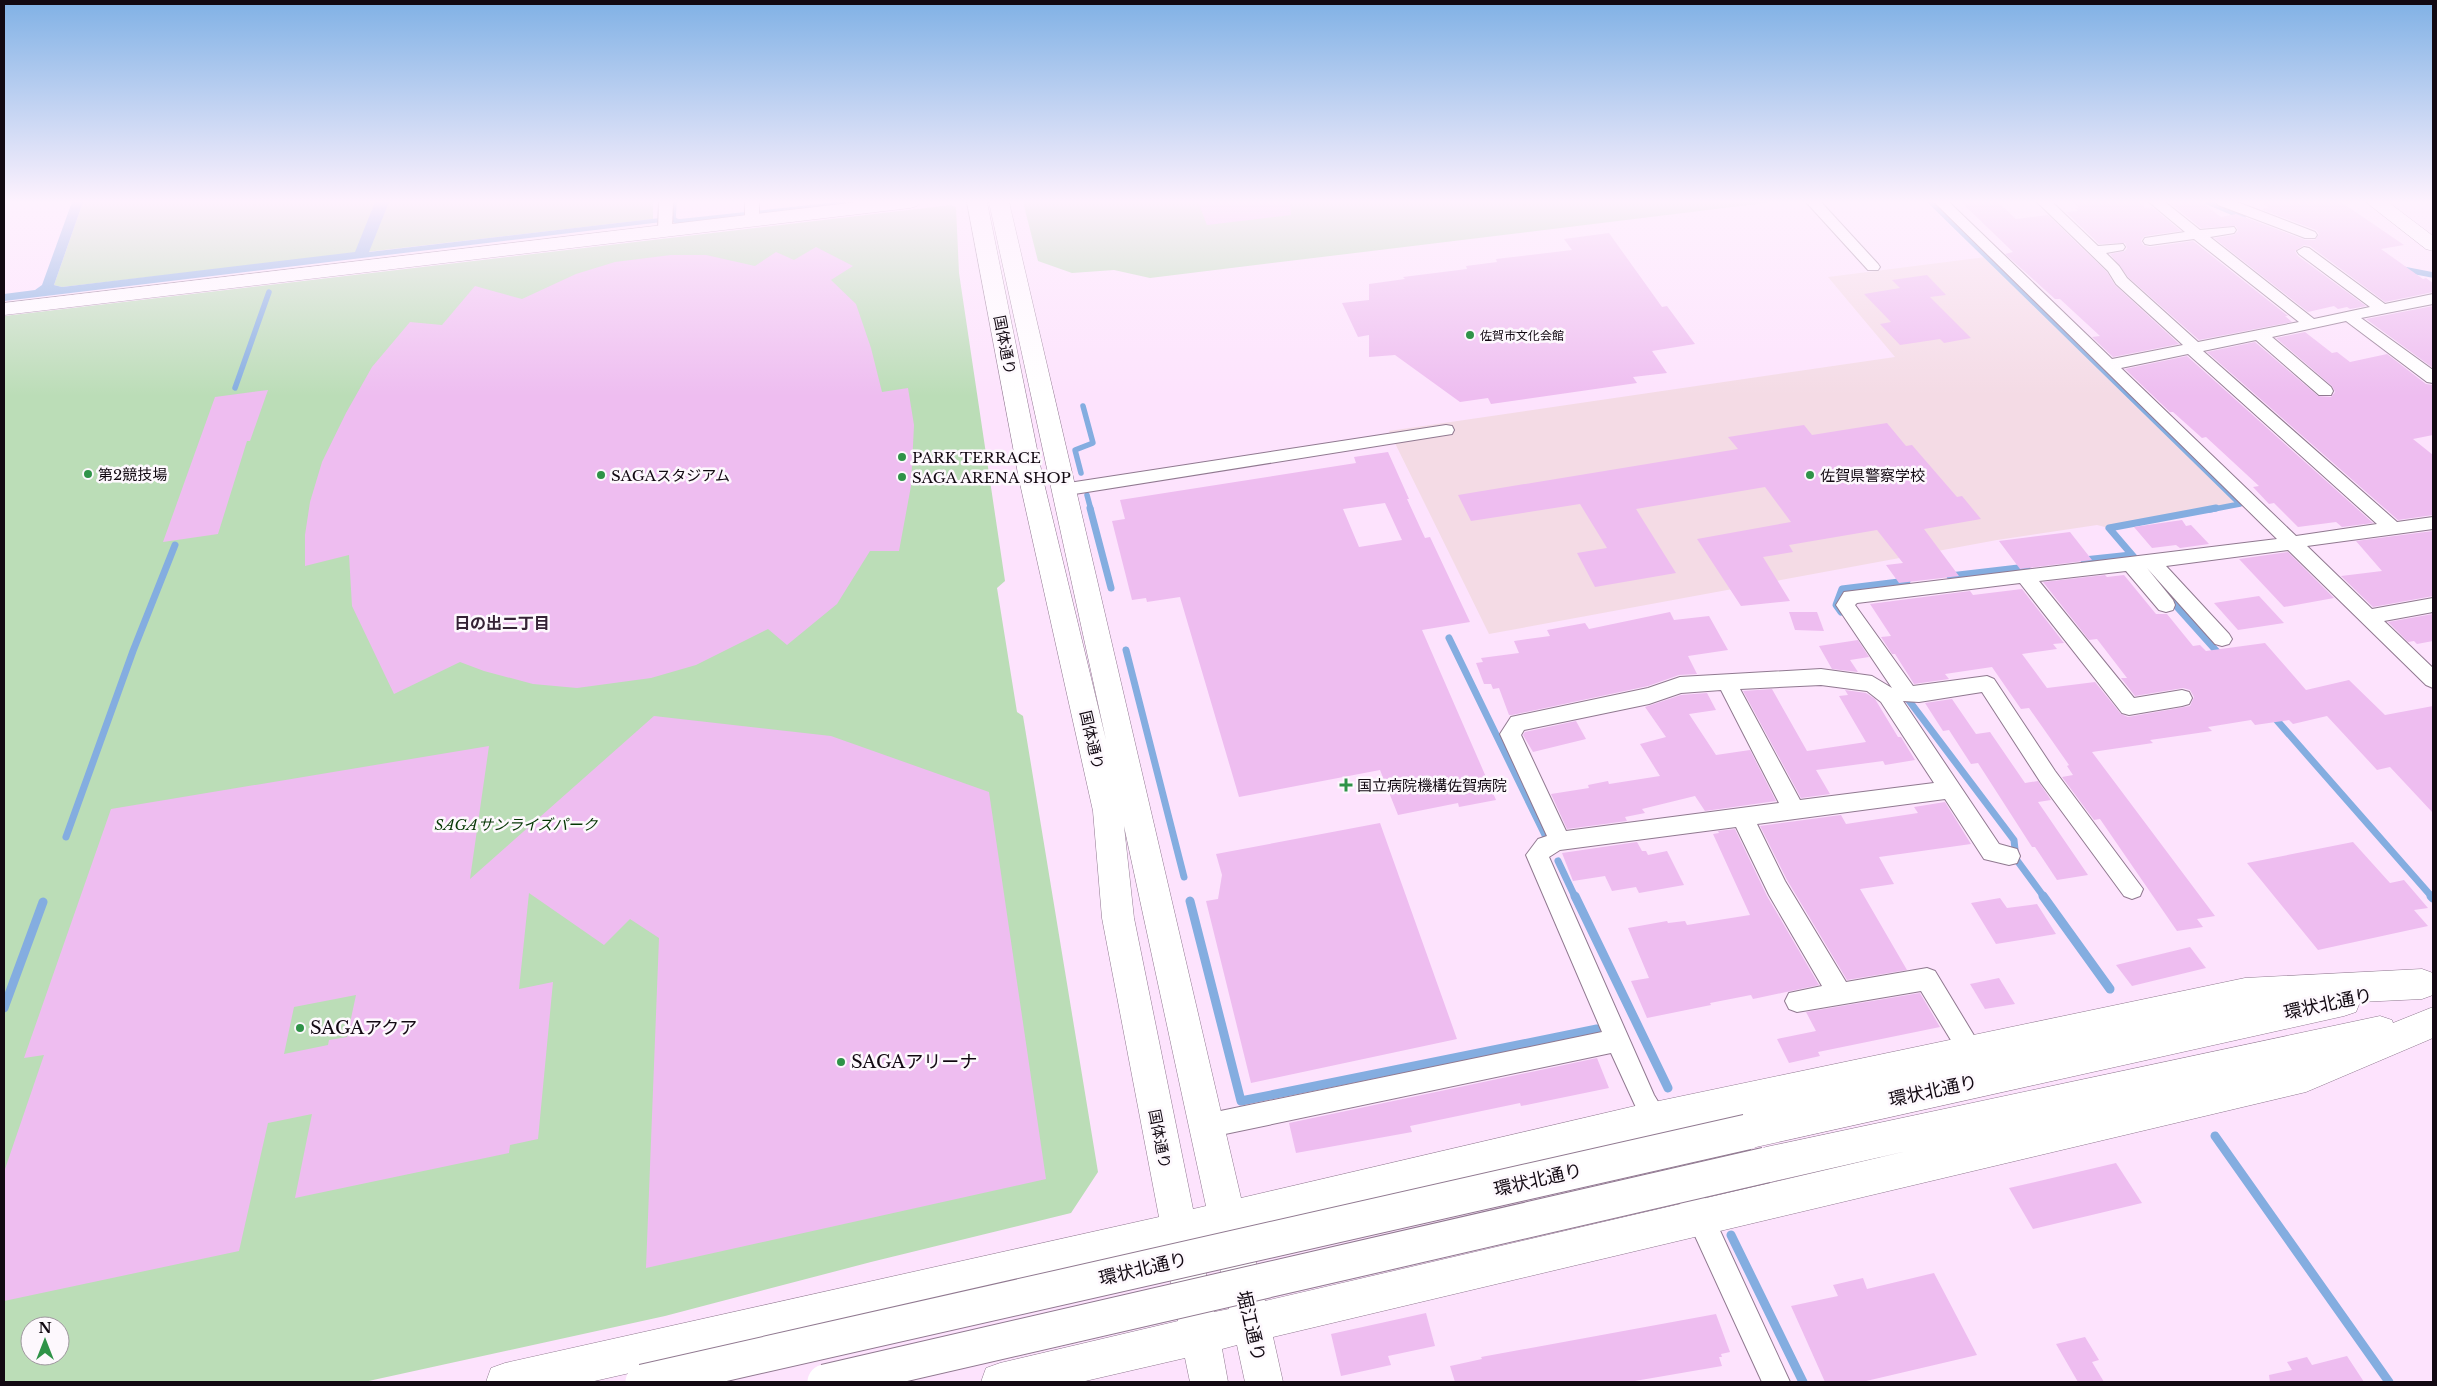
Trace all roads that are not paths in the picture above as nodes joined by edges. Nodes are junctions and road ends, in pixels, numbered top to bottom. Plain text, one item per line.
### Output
1 (311, 267) edge
2 (990, 267) edge
3 (1014, 267) edge
4 (2008, 267) edge
5 (2112, 267) edge
6 (2238, 267) edge
7 (2325, 267) edge
8 (2432, 300) edge
9 (4, 309) edge
10 (2382, 309) junction
11 (2348, 316) junction
12 (2310, 323) junction
13 (2259, 334) junction
14 (2193, 348) junction
15 (2109, 365) junction
16 (2433, 378) edge
17 (2325, 391) dead end
18 (1446, 430) dead end
19 (1062, 490) junction
20 (2433, 523) edge
21 (2393, 528) junction
22 (2292, 543) junction
23 (2143, 562) junction
24 (2025, 577) junction
25 (2166, 605) dead end
26 (2433, 605) edge
27 (2368, 617) junction
28 (2222, 639) dead end
29 (2433, 680) edge
30 (1727, 683) junction
31 (1897, 694) junction
32 (2182, 698) dead end
33 (1952, 789) junction
34 (1794, 810) junction
35 (1742, 816) junction
36 (1560, 841) junction
37 (2009, 856) dead end
38 (2132, 889) dead end
39 (2427, 983) edge
40 (1840, 994) junction
41 (1797, 1001) dead end
42 (2433, 1021) edge
43 (1616, 1040) junction
44 (1972, 1052) junction
45 (1654, 1119) junction
46 (1206, 1126) junction
47 (1700, 1216) junction
48 (1227, 1219) junction
49 (1178, 1232) junction
50 (1239, 1270) joint
51 (1250, 1322) junction
52 (1199, 1334) junction
53 (505, 1382) edge
54 (643, 1382) edge
55 (825, 1382) edge
56 (1000, 1382) edge
57 (1209, 1382) edge
58 (1264, 1382) edge
59 (1776, 1382) edge

1 - 9 main road
2 - 49 main road, 国体通り
3 - 19 main road, 国体通り
4 - 15 street
5 - 14 street
6 - 12 street
7 - 10 street
8 - 10 street
10 - 11 street
11 - 12 street
11 - 16 street
12 - 13 street
13 - 14 street
13 - 17 street
14 - 15 street
14 - 21 street
15 - 22 street
18 - 19 street
19 - 46 main road, 国体通り
20 - 21 street
21 - 22 street
22 - 23 street
22 - 27 street
23 - 24 street
23 - 25 street
23 - 28 street
24 - 31 street
24 - 32 street
26 - 27 street
27 - 29 street
30 - 31 street
30 - 34 street
30 - 36 street
31 - 33 street
31 - 38 street
33 - 34 street
33 - 37 street
34 - 35 street
35 - 36 street
35 - 40 street
36 - 43 street
39 - 44 main road
39 - 54 main road, 環状北通り, bridge
40 - 41 street
40 - 44 street
42 - 47 main road
42 - 55 main road, bridge
43 - 45 street
43 - 46 street
44 - 45 main road
45 - 47 street
45 - 48 main road
46 - 48 main road, 国体通り
47 - 51 main road
47 - 59 street
48 - 49 main road
48 - 50 main road, 国体通り
49 - 52 main road, 国体通り
49 - 53 main road
50 - 51 main road, 堀江通り
51 - 52 main road
51 - 58 main road, 堀江通り
52 - 56 main road
52 - 57 main road

